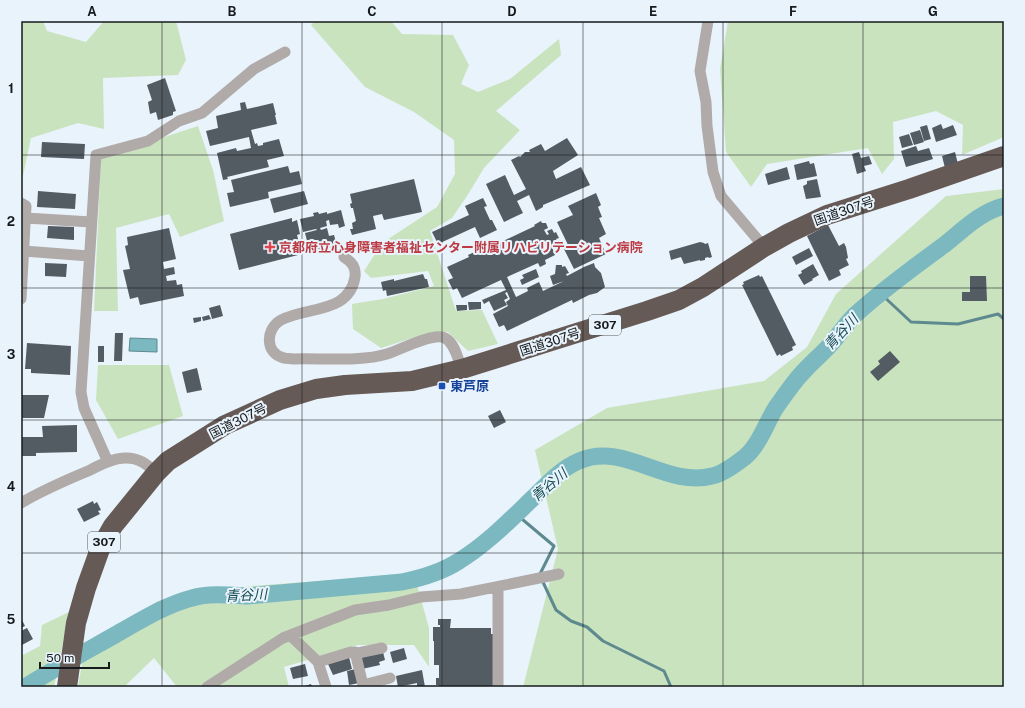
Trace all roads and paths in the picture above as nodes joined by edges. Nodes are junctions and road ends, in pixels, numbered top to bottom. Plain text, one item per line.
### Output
1 (708, 21) edge
2 (285, 52) dead end
3 (1004, 156) edge
4 (21, 203) edge
5 (26, 218) junction
6 (91, 222) junction
7 (764, 247) junction
8 (24, 251) junction
9 (89, 256) junction
10 (344, 257) dead end
11 (21, 299) edge
12 (462, 370) junction
13 (108, 462) junction
14 (156, 473) junction
15 (21, 503) edge
16 (559, 574) dead end
17 (498, 587) junction
18 (290, 635) junction
19 (382, 648) dead end
20 (355, 652) junction
21 (318, 662) junction
22 (390, 678) dead end
23 (67, 687) edge
24 (207, 687) edge
25 (326, 687) edge
26 (498, 687) edge

1 - 7 street
2 - 6 street
3 - 7 highway, 国道307号 / 307
4 - 5 street
5 - 6 street
5 - 8 street
6 - 9 street
7 - 12 highway, 国道307号 / 307
8 - 9 street
8 - 11 street
9 - 13 street
10 - 12 street
12 - 14 highway, 国道307号 / 307
13 - 14 street
13 - 15 street
14 - 23 highway, 307
16 - 17 street
17 - 18 street
17 - 26 street
18 - 21 street
18 - 24 street
19 - 20 street
20 - 21 street
20 - 22 street
21 - 25 street

